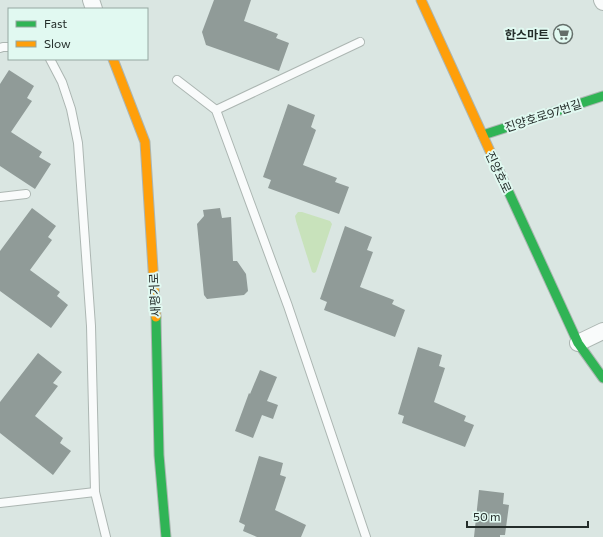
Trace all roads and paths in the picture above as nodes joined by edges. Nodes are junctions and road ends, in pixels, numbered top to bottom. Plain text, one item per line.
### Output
1 (421, 0) edge
2 (360, 42) dead end
3 (51, 60) edge
4 (113, 60) edge
5 (177, 80) dead end
6 (603, 96) edge
7 (216, 110) junction
8 (482, 135) junction
9 (26, 194) dead end
10 (0, 197) edge
11 (603, 331) edge
12 (578, 343) junction
13 (603, 378) edge
14 (96, 492) junction
15 (0, 503) edge
16 (106, 537) edge
17 (166, 537) edge
18 (366, 537) edge

1 - 8 street, 진양호로
2 - 7 lane
3 - 14 lane
4 - 17 street, 새평거로
5 - 7 lane
6 - 8 street, 진양호로97번길
7 - 18 lane
8 - 12 street, 진양호로
9 - 10 lane
11 - 12 street
12 - 13 street, 진양호로
14 - 15 lane
14 - 16 lane

